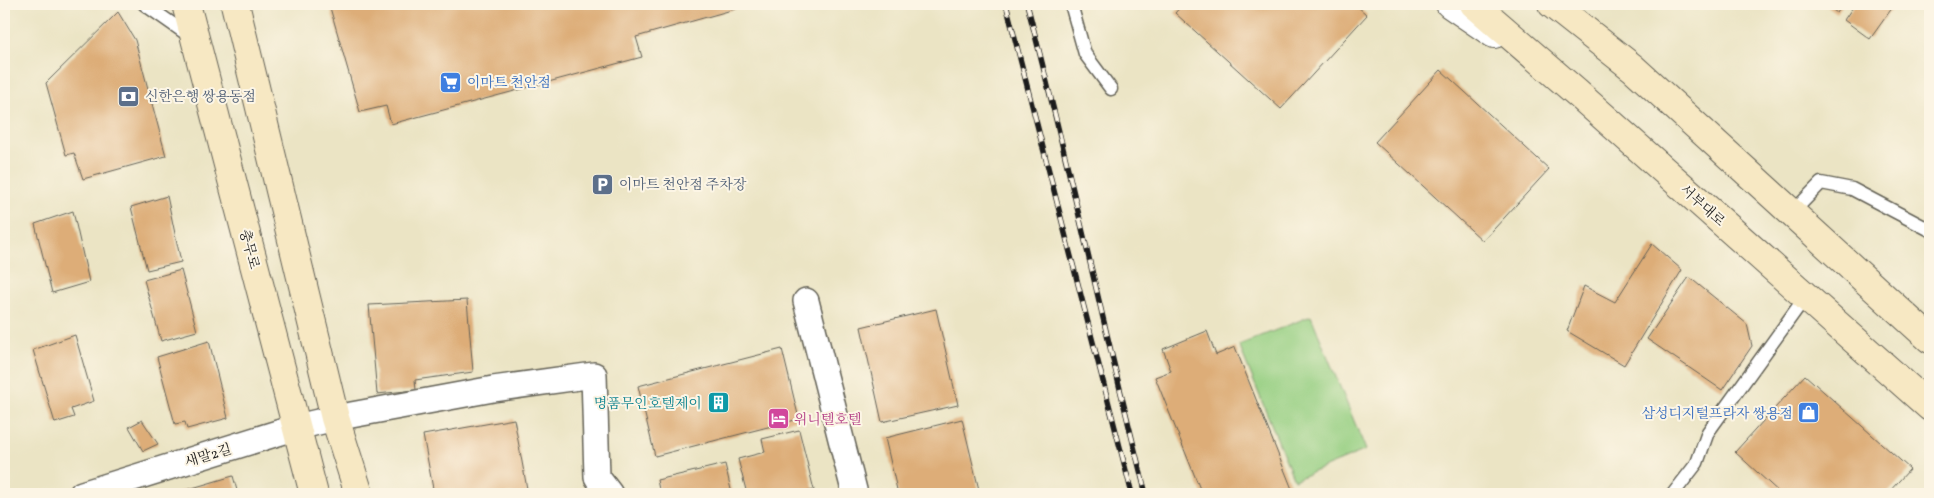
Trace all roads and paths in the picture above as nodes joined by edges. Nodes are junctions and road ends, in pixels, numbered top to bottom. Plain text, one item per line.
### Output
1 (144, 4) edge
2 (186, 4) edge
3 (235, 4) edge
4 (1071, 4) edge
5 (1450, 4) edge
6 (1474, 4) edge
7 (1552, 4) edge
8 (1571, 4) edge
9 (196, 41) junction
10 (1633, 68) junction
11 (1111, 89) dead end
12 (1577, 93) junction
13 (1792, 213) junction
14 (1930, 230) edge
15 (1806, 296) junction
16 (806, 301) dead end
17 (1930, 339) edge
18 (1930, 407) edge
19 (335, 418) junction
20 (297, 427) junction
21 (82, 494) edge
22 (314, 494) edge
23 (359, 494) edge
24 (610, 494) edge
25 (856, 494) edge
26 (1673, 494) edge

1 - 9 lane
2 - 9 main road, 충무로
3 - 19 main road
4 - 11 lane
5 - 12 street
6 - 12 main road, 서부대로
7 - 10 main road
8 - 10 street
9 - 20 main road, 충무로
10 - 13 main road
12 - 15 main road, 서부대로
13 - 14 lane
13 - 17 main road
15 - 18 main road, 서부대로
15 - 26 lane
16 - 25 street
19 - 20 street, 새말2길
19 - 23 main road
19 - 24 street, 새말2길
20 - 21 street, 새말2길
20 - 22 main road, 충무로

